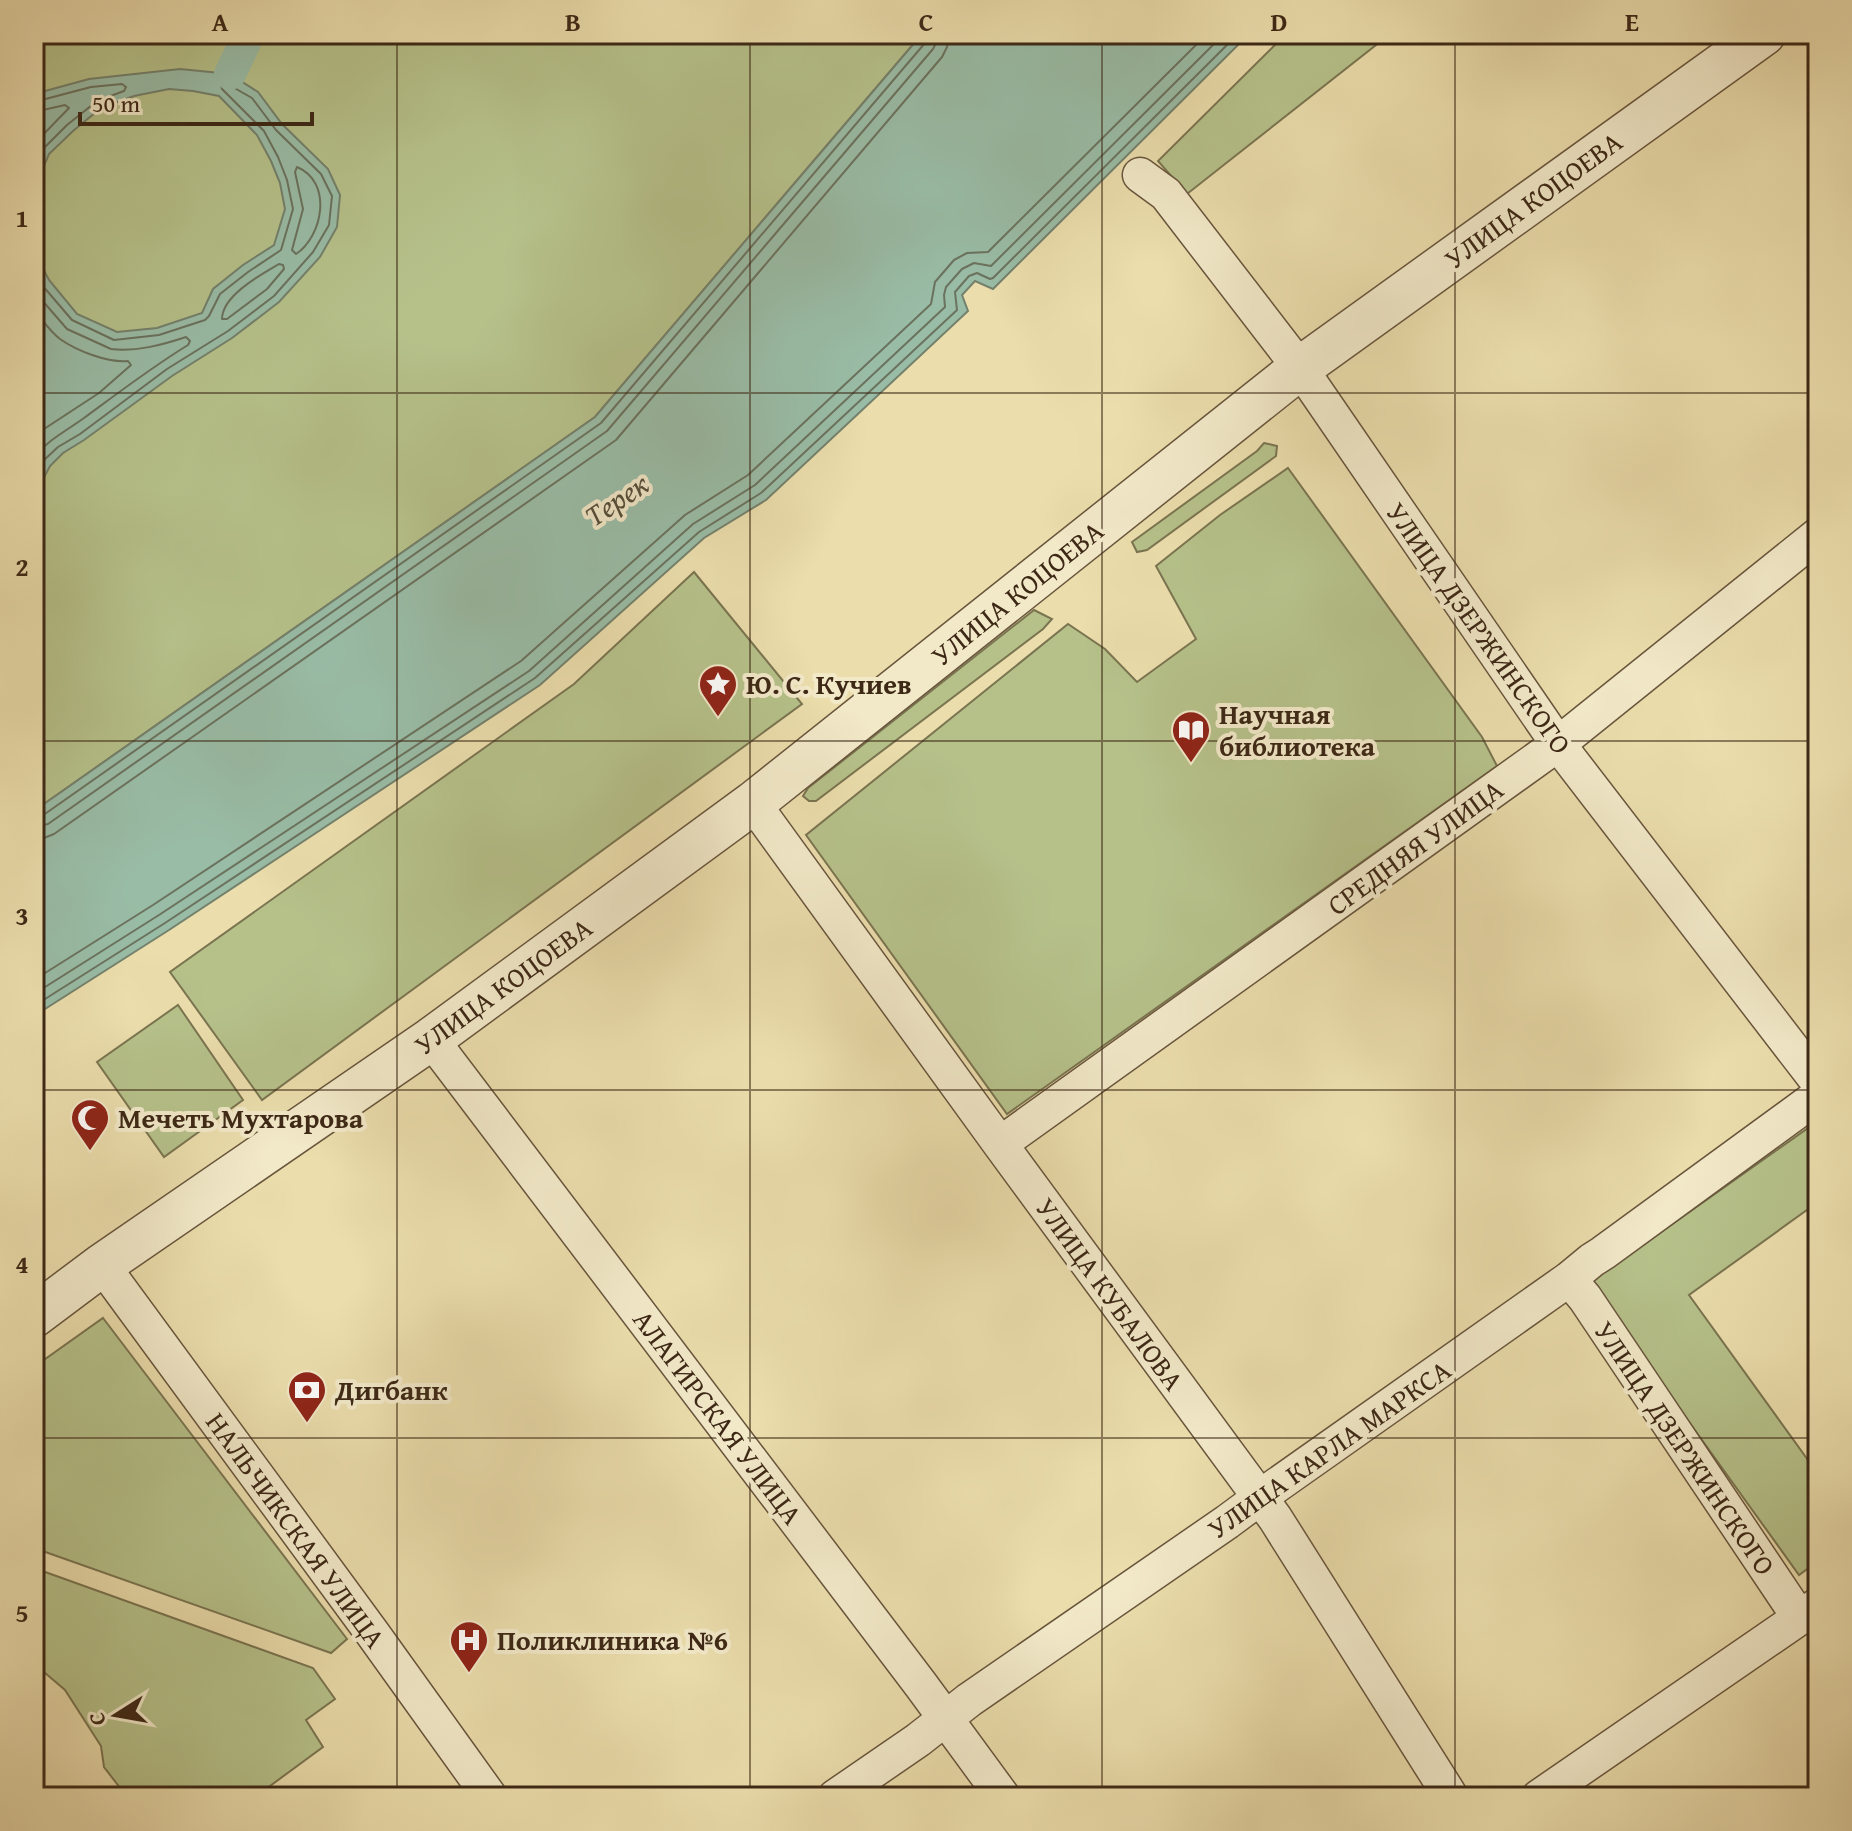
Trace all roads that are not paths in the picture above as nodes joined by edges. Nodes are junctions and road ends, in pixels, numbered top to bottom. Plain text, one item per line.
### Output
1 (1764, 34) edge
2 (1140, 175) dead end
3 (1300, 368) junction
4 (1818, 535) edge
5 (1558, 744) junction
6 (753, 803) junction
7 (431, 1039) junction
8 (1818, 1082) edge
9 (1818, 1096) edge
10 (1000, 1144) junction
11 (102, 1265) junction
12 (1569, 1279) junction
13 (34, 1316) edge
14 (1260, 1498) junction
15 (1809, 1611) edge
16 (946, 1718) junction
17 (490, 1797) edge
18 (835, 1797) edge
19 (1003, 1797) edge
20 (1451, 1797) edge
21 (1539, 1797) edge

1 - 3 street, УЛИЦА КОЦОЕВА
2 - 3 street, УЛИЦА ДЗЕРЖИНСКОГО
3 - 5 street, УЛИЦА ДЗЕРЖИНСКОГО
3 - 6 street, УЛИЦА КОЦОЕВА
4 - 5 street, СРЕДНЯЯ УЛИЦА
5 - 8 street, УЛИЦА ДЗЕРЖИНСКОГО
5 - 10 street, СРЕДНЯЯ УЛИЦА
6 - 7 street, УЛИЦА КОЦОЕВА
6 - 10 street, УЛИЦА КУБАЛОВА
7 - 11 street, УЛИЦА КОЦОЕВА
7 - 16 street, АЛАГИРСКАЯ УЛИЦА
9 - 12 street, УЛИЦА КАРЛА МАРКСА
10 - 14 street, УЛИЦА КУБАЛОВА
11 - 13 street, УЛИЦА КОЦОЕВА
11 - 17 street, НАЛЬЧИКСКАЯ УЛИЦА
12 - 14 street, УЛИЦА КАРЛА МАРКСА
12 - 15 street, УЛИЦА ДЗЕРЖИНСКОГО
14 - 16 street, УЛИЦА КАРЛА МАРКСА
14 - 20 street, УЛИЦА КУБАЛОВА
15 - 21 street
16 - 18 street, УЛИЦА КАРЛА МАРКСА
16 - 19 street, АЛАГИРСКАЯ УЛИЦА

